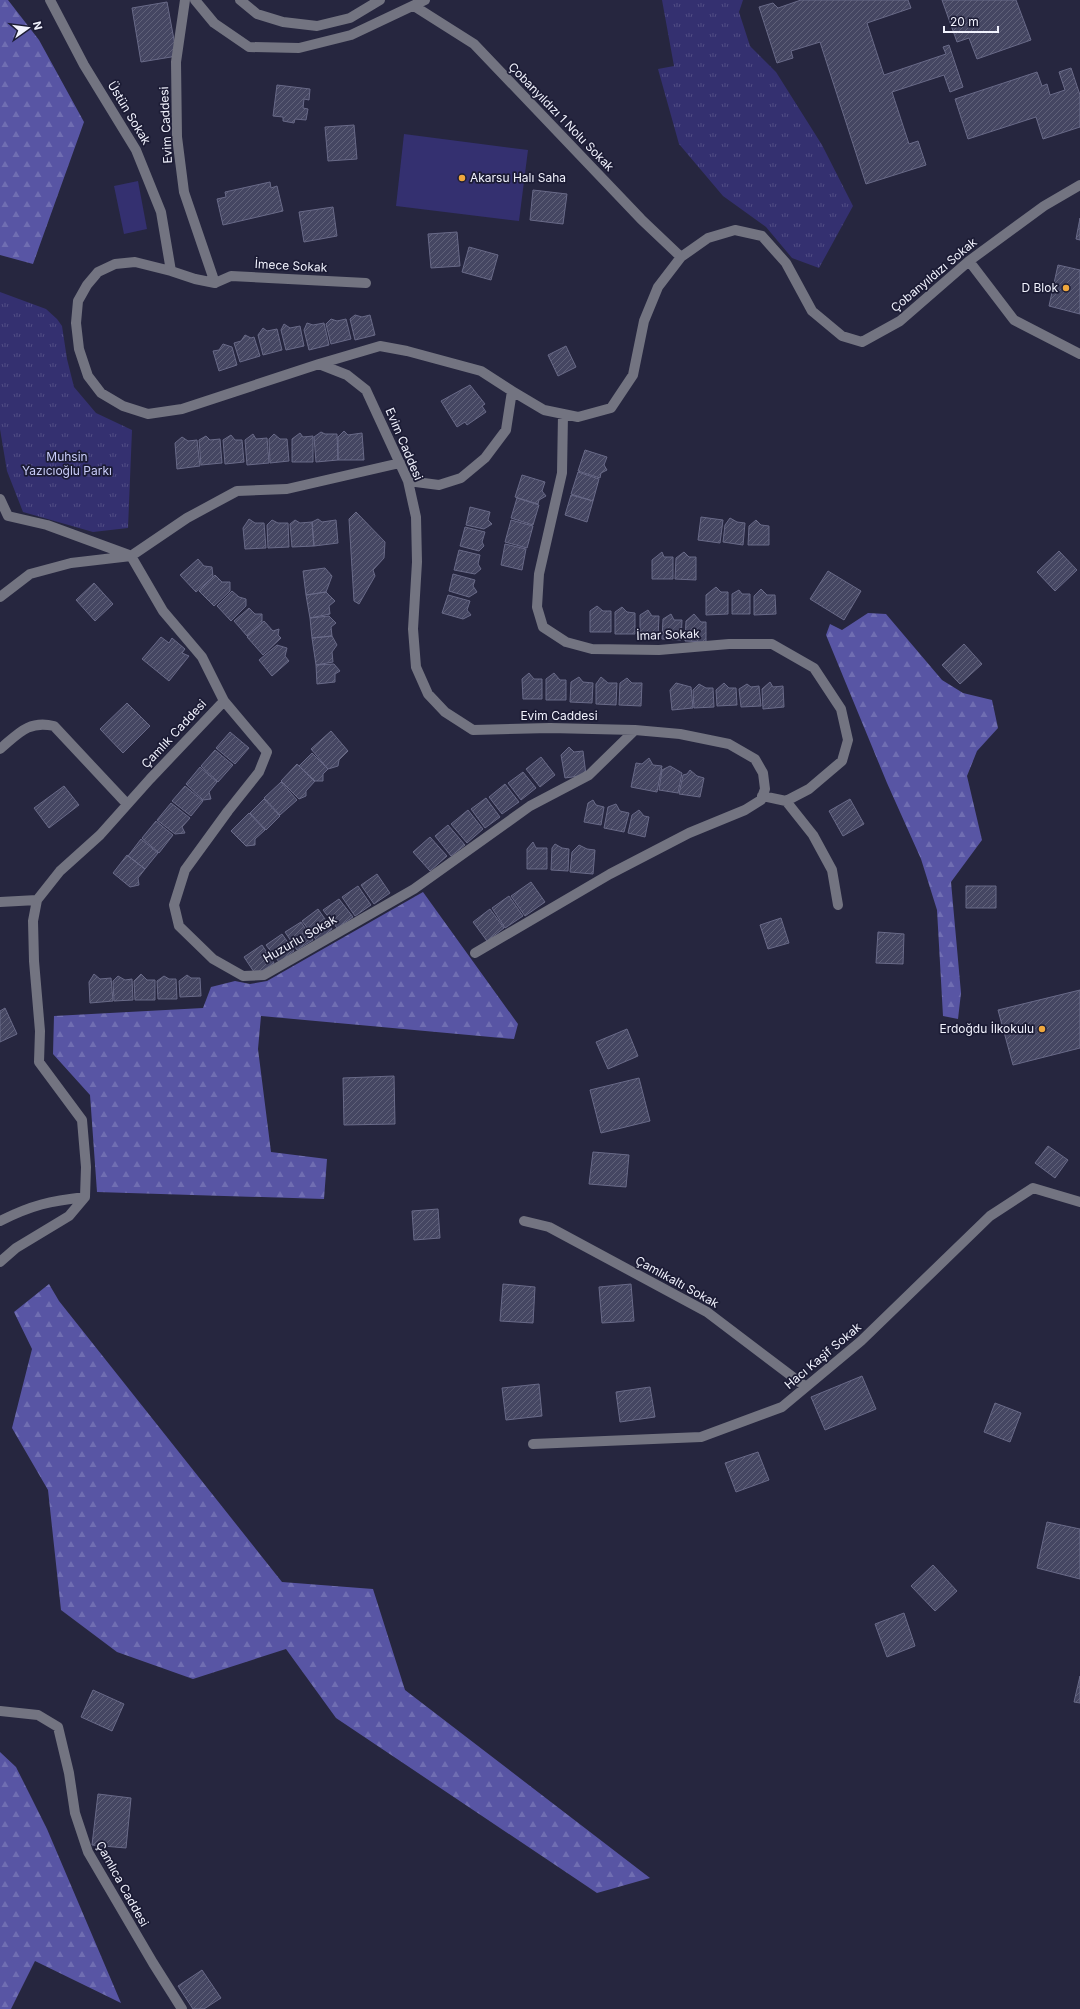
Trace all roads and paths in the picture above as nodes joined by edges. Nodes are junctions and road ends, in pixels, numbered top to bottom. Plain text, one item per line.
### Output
1 (50, 0) edge
2 (185, 0) edge
3 (195, 0) edge
4 (240, 0) edge
5 (380, 0) edge
6 (425, 0) edge
7 (414, 6) junction
8 (1080, 185) edge
9 (681, 256) junction
10 (969, 261) junction
11 (171, 271) junction
12 (215, 283) junction
13 (366, 283) dead end
14 (1080, 354) edge
15 (319, 364) junction
16 (512, 391) junction
17 (562, 414) junction
18 (400, 463) junction
19 (408, 481) junction
20 (0, 499) edge
21 (131, 556) junction
22 (0, 597) edge
23 (224, 701) junction
24 (635, 730) junction
25 (0, 749) edge
26 (762, 796) junction
27 (786, 801) junction
28 (127, 804) junction
29 (37, 900) junction
30 (0, 902) edge
31 (838, 905) dead end
32 (476, 953) dead end
33 (85, 1196) junction
34 (1080, 1202) edge
35 (0, 1221) edge
36 (524, 1221) dead end
37 (0, 1262) edge
38 (806, 1387) junction
39 (533, 1444) dead end
40 (0, 1711) edge
41 (182, 2009) edge

1 - 11 street, Üstün Sokak
2 - 12 street, Evim Caddesi
3 - 7 street
4 - 5 street
6 - 7 street
7 - 9 street, Çobanyıldızı 1 Nolu Sokak
8 - 10 street, Çobanyıldızı Sokak
9 - 10 street, Çobanyıldızı Sokak
9 - 17 street, Çobanyıldızı Sokak
10 - 14 street
11 - 12 street
11 - 15 street
12 - 13 street, İmece Sokak
15 - 16 street, Çobanyıldızı Sokak
15 - 18 street, Evim Caddesi
16 - 17 street, Çobanyıldızı Sokak
16 - 19 street
17 - 27 street, İmar Sokak
18 - 19 street, Evim Caddesi
18 - 21 street
19 - 24 street, Evim Caddesi
20 - 21 street
21 - 22 street
21 - 23 street, Çamlık Caddesi
23 - 24 street, Huzurlu Sokak
23 - 28 street, Çamlık Caddesi
24 - 26 street, Evim Caddesi
25 - 28 street
26 - 27 street
26 - 32 street
27 - 31 street
28 - 29 street, Çamlık Caddesi
29 - 30 street
29 - 33 street, Çamlık Caddesi
33 - 35 street
33 - 37 street
34 - 38 street, Hacı Kaşif Sokak
36 - 38 street, Çamlıkaltı Sokak
38 - 39 street, Hacı Kaşif Sokak
40 - 41 street, Çamlıca Caddesi

